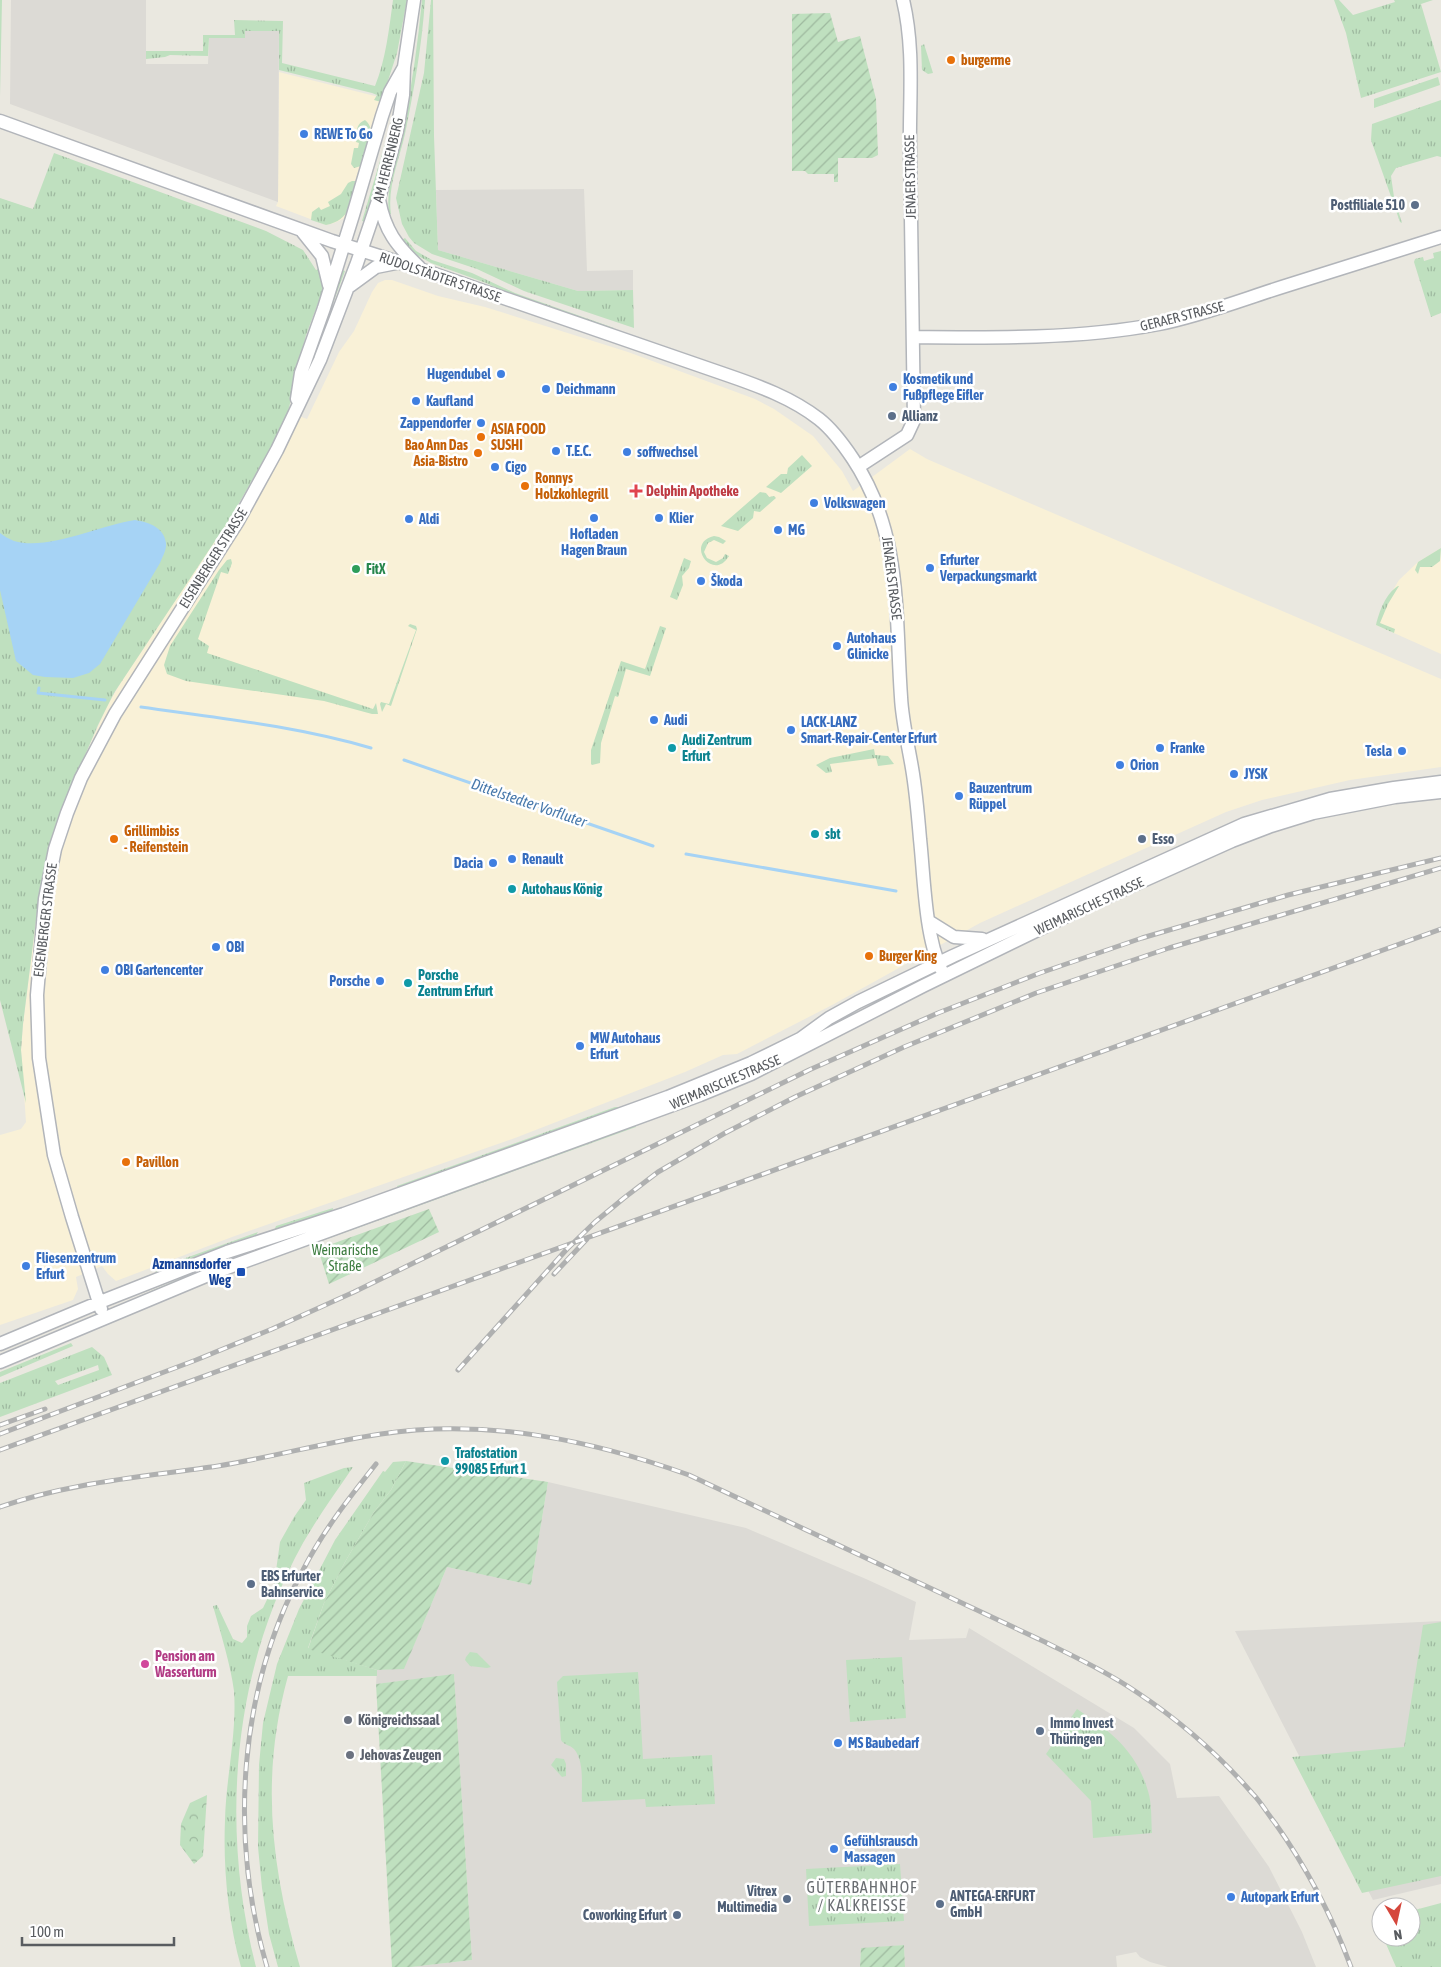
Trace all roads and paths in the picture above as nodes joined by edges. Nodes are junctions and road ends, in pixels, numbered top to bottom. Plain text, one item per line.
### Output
1 (414, 0) edge
2 (903, 0) edge
3 (404, 67) junction
4 (0, 121) edge
5 (379, 198) junction
6 (302, 231) junction
7 (1441, 237) edge
8 (344, 245) junction
9 (361, 251) junction
10 (400, 263) junction
11 (420, 269) junction
12 (348, 288) junction
13 (330, 289) junction
14 (913, 337) junction
15 (294, 414) junction
16 (858, 467) junction
17 (1441, 782) edge
18 (1441, 792) edge
19 (930, 922) junction
20 (987, 939) junction
21 (938, 963) junction
22 (944, 975) junction
23 (100, 1302) junction
24 (104, 1319) junction
25 (0, 1344) edge
26 (0, 1362) edge

1 - 3 main road, AM HERRENBERG
2 - 14 main road, JENAER STRASSE
3 - 5 main road, AM HERRENBERG
3 - 8 main road, AM HERRENBERG
4 - 6 main road, RUDOLSTÄDTER STRASSE
5 - 9 main road, AM HERRENBERG
5 - 11 main road
6 - 8 main road, RUDOLSTÄDTER STRASSE
6 - 13 main road
7 - 14 main road, GERAER STRASSE
8 - 9 main road, RUDOLSTÄDTER STRASSE
8 - 13 main road, EISENBERGER STRASSE
9 - 10 main road, RUDOLSTÄDTER STRASSE
9 - 12 main road, EISENBERGER STRASSE
10 - 11 main road, RUDOLSTÄDTER STRASSE
10 - 12 main road
11 - 16 main road, RUDOLSTÄDTER STRASSE
12 - 15 main road, EISENBERGER STRASSE
13 - 15 main road, EISENBERGER STRASSE
14 - 16 main road, JENAER STRASSE
15 - 23 main road, EISENBERGER STRASSE
16 - 19 main road, JENAER STRASSE
17 - 20 main road, WEIMARISCHE STRASSE
18 - 22 main road, WEIMARISCHE STRASSE
19 - 20 main road
19 - 21 main road, JENAER STRASSE
20 - 21 main road, WEIMARISCHE STRASSE
21 - 22 main road, JENAER STRASSE
21 - 23 main road, WEIMARISCHE STRASSE
22 - 24 main road, WEIMARISCHE STRASSE
23 - 24 main road, EISENBERGER STRASSE
23 - 25 main road, WEIMARISCHE STRASSE
24 - 26 main road, WEIMARISCHE STRASSE

